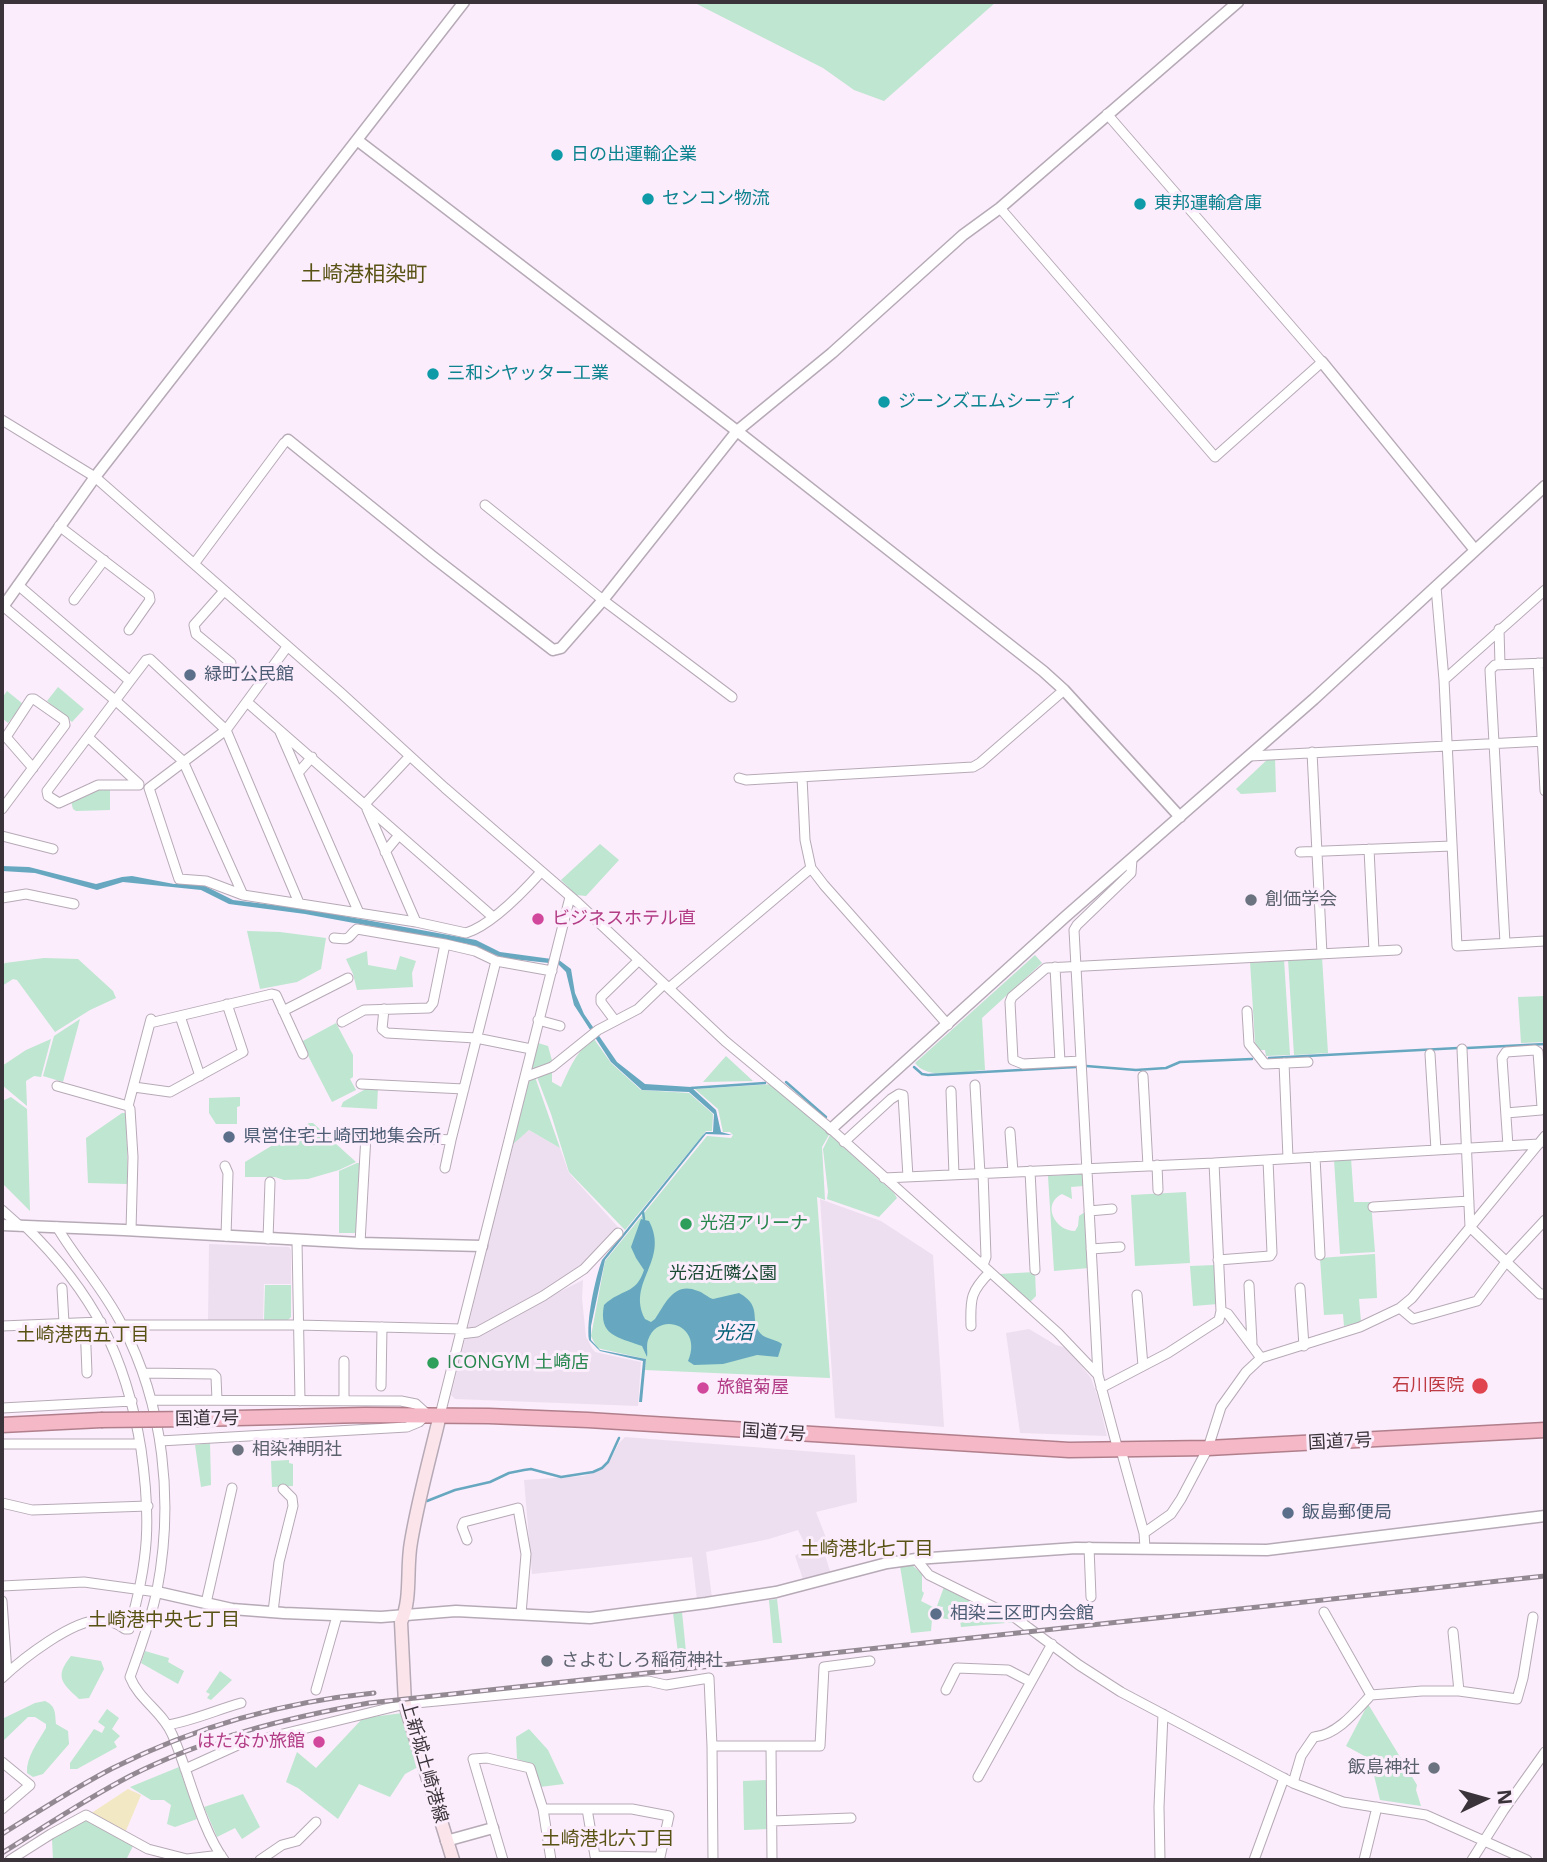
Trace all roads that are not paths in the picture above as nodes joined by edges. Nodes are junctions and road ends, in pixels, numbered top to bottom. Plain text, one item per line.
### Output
1 (464, 2) edge
2 (1238, 2) edge
3 (1107, 114) junction
4 (357, 140) junction
5 (1000, 208) junction
6 (1322, 362) junction
7 (2, 420) edge
8 (737, 431) junction
9 (288, 440) joint
10 (94, 477) junction
11 (1545, 486) edge
12 (485, 506) dead end
13 (59, 526) junction
14 (1475, 550) junction
15 (104, 561) junction
16 (194, 564) junction
17 (18, 585) junction
18 (1436, 587) junction
19 (1545, 590) edge
20 (225, 591) junction
21 (74, 600) dead end
22 (603, 600) junction
23 (3, 607) edge
24 (1499, 629) junction
25 (129, 630) dead end
26 (287, 648) junction
27 (231, 663) dead end
28 (1541, 663) edge
29 (1500, 665) junction
30 (1444, 680) junction
31 (130, 681) junction
32 (1064, 690) junction
33 (732, 696) dead end
34 (116, 701) junction
35 (247, 702) junction
36 (278, 727) junction
37 (226, 730) junction
38 (89, 738) junction
39 (1544, 741) edge
40 (1493, 743) junction
41 (1447, 747) junction
42 (1312, 752) junction
43 (1250, 755) junction
44 (312, 757) junction
45 (409, 757) junction
46 (183, 761) junction
47 (33, 768) junction
48 (298, 773) junction
49 (802, 777) junction
50 (740, 778) dead end
51 (144, 786) junction
52 (1545, 791) edge
53 (365, 804) junction
54 (2, 808) edge
55 (1180, 817) junction
56 (399, 835) junction
57 (2, 836) edge
58 (1452, 846) junction
59 (53, 849) dead end
60 (1369, 849) junction
61 (385, 852) junction
62 (1300, 852) dead end
63 (1316, 852) junction
64 (1132, 859) junction
65 (811, 868) junction
66 (541, 872) junction
67 (243, 895) junction
68 (570, 897) junction
69 (2, 898) edge
70 (299, 903) junction
71 (74, 904) dead end
72 (359, 913) junction
73 (493, 917) junction
74 (416, 922) junction
75 (334, 938) dead end
76 (1545, 942) edge
77 (1505, 943) junction
78 (445, 944) junction
79 (1397, 950) dead end
80 (1374, 951) junction
81 (1322, 954) junction
82 (639, 960) junction
83 (496, 961) junction
84 (553, 965) junction
85 (1076, 966) junction
86 (1055, 967) junction
87 (348, 978) dead end
88 (667, 986) junction
89 (227, 1004) junction
90 (384, 1009) junction
91 (283, 1011) junction
92 (1247, 1012) dead end
93 (180, 1016) junction
94 (613, 1017) dead end
95 (538, 1020) junction
96 (342, 1022) dead end
97 (948, 1025) junction
98 (560, 1026) dead end
99 (476, 1038) junction
100 (531, 1049) junction
101 (1462, 1049) dead end
102 (303, 1054) dead end
103 (1430, 1054) dead end
104 (1081, 1061) junction
105 (1060, 1062) junction
106 (1308, 1062) dead end
107 (1284, 1063) junction
108 (1254, 1065) dead end
109 (1265, 1065) junction
110 (200, 1076) junction
111 (1143, 1076) dead end
112 (525, 1077) junction
113 (361, 1084) dead end
114 (975, 1085) dead end
115 (57, 1086) dead end
116 (134, 1087) junction
117 (464, 1089) junction
118 (951, 1091) dead end
119 (128, 1106) junction
120 (1506, 1113) junction
121 (831, 1129) junction
122 (1010, 1132) dead end
123 (337, 1133) dead end
124 (366, 1135) junction
125 (451, 1140) junction
126 (1542, 1140) edge
127 (844, 1142) junction
128 (1508, 1146) junction
129 (1467, 1148) junction
130 (1436, 1150) junction
131 (1315, 1157) junction
132 (1288, 1158) junction
133 (1268, 1160) junction
134 (1214, 1163) junction
135 (225, 1166) dead end
136 (1153, 1166) junction
137 (445, 1168) dead end
138 (1087, 1168) junction
139 (1030, 1171) junction
140 (1013, 1172) junction
141 (981, 1173) junction
142 (954, 1175) junction
143 (908, 1177) junction
144 (884, 1178) junction
145 (270, 1182) dead end
146 (1158, 1190) dead end
147 (1469, 1201) junction
148 (1373, 1206) dead end
149 (1112, 1209) dead end
150 (2, 1210) edge
151 (1089, 1210) junction
152 (1545, 1220) edge
153 (2, 1225) edge
154 (23, 1226) junction
155 (57, 1227) junction
156 (1469, 1227) junction
157 (131, 1230) junction
158 (618, 1233) dead end
159 (226, 1236) junction
160 (268, 1239) junction
161 (297, 1241) junction
162 (360, 1243) junction
163 (482, 1246) junction
164 (1120, 1247) dead end
165 (1091, 1249) junction
166 (1320, 1255) dead end
167 (1218, 1260) junction
168 (1506, 1262) junction
169 (986, 1269) junction
170 (1035, 1270) dead end
171 (1249, 1285) dead end
172 (1300, 1288) dead end
173 (62, 1289) dead end
174 (1545, 1294) edge
175 (1137, 1295) dead end
176 (1400, 1308) junction
177 (1221, 1311) junction
178 (101, 1322) junction
179 (64, 1323) junction
180 (85, 1323) junction
181 (123, 1325) junction
182 (297, 1325) junction
183 (2, 1326) edge
184 (971, 1326) dead end
185 (382, 1327) junction
186 (461, 1331) junction
187 (1252, 1344) junction
188 (1304, 1346) junction
189 (1261, 1359) junction
190 (344, 1362) dead end
191 (1143, 1366) junction
192 (88, 1373) dead end
193 (143, 1373) junction
194 (1098, 1375) junction
195 (381, 1386) dead end
196 (1101, 1388) junction
197 (216, 1400) junction
198 (132, 1401) junction
199 (153, 1401) junction
200 (300, 1401) junction
201 (344, 1401) junction
202 (2, 1408) edge
203 (434, 1415) junction
204 (2, 1425) edge
205 (1545, 1430) edge
206 (160, 1441) junction
207 (2, 1444) edge
208 (140, 1444) junction
209 (1208, 1448) junction
210 (1119, 1450) junction
211 (232, 1488) dead end
212 (283, 1489) dead end
213 (2, 1503) edge
214 (149, 1506) junction
215 (1545, 1516) edge
216 (1144, 1533) junction
217 (467, 1541) dead end
218 (1089, 1547) junction
219 (1145, 1548) junction
220 (916, 1559) junction
221 (2, 1586) edge
222 (141, 1588) junction
223 (157, 1592) junction
224 (1091, 1597) dead end
225 (2, 1601) edge
226 (206, 1604) junction
227 (273, 1612) junction
228 (1324, 1612) dead end
229 (521, 1614) junction
230 (337, 1616) junction
231 (404, 1616) junction
232 (1533, 1617) dead end
233 (1453, 1632) dead end
234 (1052, 1644) junction
235 (870, 1661) dead end
236 (5, 1675) edge
237 (1031, 1682) junction
238 (946, 1689) dead end
239 (316, 1690) dead end
240 (1460, 1691) junction
241 (1371, 1695) junction
242 (241, 1703) dead end
243 (405, 1704) junction
244 (1163, 1714) junction
245 (167, 1725) junction
246 (712, 1746) junction
247 (771, 1746) junction
248 (1545, 1752) edge
249 (2, 1762) edge
250 (185, 1769) junction
251 (978, 1777) dead end
252 (1284, 1778) junction
253 (1293, 1783) junction
254 (1377, 1807) junction
255 (2, 1809) edge
256 (542, 1809) junction
257 (587, 1809) junction
258 (851, 1818) dead end
259 (772, 1821) junction
260 (316, 1822) dead end
261 (493, 1828) junction
262 (446, 1841) junction
263 (1483, 1842) junction
264 (223, 1858) edge
265 (595, 1858) edge
266 (660, 1859) edge
267 (10, 1860) edge
268 (260, 1860) edge
269 (453, 1860) edge
270 (503, 1860) edge
271 (551, 1860) edge
272 (713, 1860) edge
273 (772, 1860) edge
274 (1160, 1860) edge
275 (1254, 1860) edge
276 (1364, 1860) edge
277 (1472, 1860) edge
278 (1527, 1860) edge

1 - 4 street
2 - 3 street
3 - 5 street
3 - 6 street
4 - 8 street
4 - 10 street
5 - 6 street
5 - 8 street
6 - 14 street
7 - 10 street
8 - 22 street
8 - 32 street
9 - 16 street
9 - 22 street
10 - 13 street
10 - 16 street
11 - 14 street
12 - 22 street
13 - 15 street
13 - 17 street
14 - 18 street
15 - 21 street
15 - 25 street
16 - 20 street
17 - 23 street
17 - 31 street
18 - 30 street
18 - 43 street
19 - 24 street
20 - 26 street
20 - 27 street
22 - 33 street
23 - 34 street
24 - 29 street
24 - 30 street
26 - 35 street
26 - 45 street
28 - 29 street
28 - 39 street
29 - 40 street
30 - 41 street
31 - 34 street
31 - 37 street
32 - 49 street
32 - 55 street
34 - 38 street
34 - 46 street
35 - 36 street
35 - 37 street
36 - 44 street
36 - 48 street
37 - 46 street
37 - 70 street
38 - 51 street
38 - 51 street
39 - 40 street
39 - 52 street
40 - 41 street
40 - 77 street
41 - 42 street
41 - 58 street
42 - 43 street
42 - 63 street
43 - 55 street
44 - 48 street
44 - 53 street
45 - 53 street
45 - 66 street
46 - 51 street
46 - 67 street
47 - 47 street
47 - 54 street
48 - 72 street
49 - 50 street
49 - 65 street
51 - 67 street
53 - 56 street
53 - 61 street
55 - 64 street
56 - 61 street
56 - 73 street
57 - 59 street
58 - 60 street
58 - 77 street
60 - 63 street
60 - 80 street
61 - 74 street
62 - 63 street
63 - 81 street
64 - 85 street
64 - 97 street
65 - 88 street
65 - 97 street
66 - 68 street
66 - 73 street
67 - 70 street
68 - 82 street
68 - 84 street
69 - 71 street
70 - 72 street
72 - 74 street
73 - 74 street
75 - 78 street
76 - 77 street
78 - 83 street
78 - 90 street
79 - 80 street
80 - 81 street
81 - 85 street
82 - 88 street
82 - 94 street
83 - 84 street
83 - 99 street
84 - 95 street
85 - 86 street
85 - 104 street
86 - 105 street
86 - 105 street
87 - 91 street
88 - 112 street
88 - 121 street
89 - 91 street
89 - 93 street
89 - 110 street
90 - 96 street
90 - 99 street
91 - 102 street
92 - 109 street
93 - 110 street
93 - 116 street
95 - 98 street
95 - 100 street
97 - 121 street
99 - 100 street
99 - 117 street
100 - 112 street
101 - 129 street
103 - 130 street
104 - 105 street
104 - 138 street
106 - 107 street
107 - 109 street
107 - 132 street
108 - 109 street
110 - 116 street
111 - 136 street
112 - 163 street
113 - 117 street
114 - 141 street
115 - 119 street
116 - 119 street
117 - 125 street
118 - 142 street
119 - 157 street
120 - 120 street
120 - 128 street
121 - 127 street
122 - 140 street
123 - 124 street
124 - 125 street
124 - 162 street
125 - 137 street
126 - 128 street
126 - 156 street
127 - 143 street
127 - 144 street
128 - 129 street
129 - 130 street
129 - 147 street
130 - 131 street
131 - 132 street
131 - 166 street
132 - 133 street
133 - 134 street
133 - 167 street
134 - 136 street
134 - 167 street
135 - 159 street
136 - 138 street
136 - 146 street
138 - 139 street
138 - 151 street
139 - 140 street
139 - 170 street
140 - 141 street
141 - 142 street
141 - 169 street
142 - 143 street
143 - 144 street
144 - 169 street
145 - 160 street
147 - 148 street
147 - 156 street
149 - 151 street
150 - 154 street
151 - 165 street
152 - 168 street
153 - 154 street
154 - 155 street
154 - 178 street
155 - 157 street
155 - 181 street
156 - 168 street
156 - 176 street
157 - 159 street
158 - 186 street
159 - 160 street
160 - 161 street
161 - 162 street
161 - 182 street
162 - 163 street
163 - 186 street
164 - 165 street
165 - 194 street
167 - 177 street
168 - 174 street
168 - 176 street
169 - 184 street
169 - 194 street
171 - 187 street
172 - 188 street
173 - 179 street
175 - 191 street
176 - 188 street
177 - 187 street
177 - 191 street
178 - 180 street
178 - 198 street
179 - 180 street
179 - 183 street
180 - 192 street
181 - 182 street
181 - 193 street
182 - 185 street
182 - 200 street
185 - 186 street
185 - 195 street
186 - 203 street
187 - 189 street
188 - 189 street
189 - 209 street
190 - 201 street
191 - 196 street
193 - 197 street
193 - 199 street
194 - 196 street
196 - 210 street
197 - 199 street
197 - 200 street
198 - 202 street
198 - 208 street
199 - 206 street
200 - 201 street
201 - 203 street
203 - 204 highway, 国道7号, bridge
203 - 206 street
203 - 210 highway, 国道7号
203 - 231 main road, 上新城土崎港線
205 - 209 highway, 国道7号
206 - 223 street
207 - 208 street
208 - 214 street
209 - 210 highway, 国道7号
209 - 216 street
210 - 216 street
211 - 226 street
212 - 227 street
213 - 214 street
214 - 222 street
215 - 219 street
216 - 219 street
217 - 229 street
218 - 219 street
218 - 220 street
218 - 224 street
220 - 229 street
220 - 234 street
221 - 222 street
222 - 223 street
222 - 236 street
223 - 226 street
223 - 245 street
225 - 236 street
226 - 227 street
227 - 230 street
228 - 241 street
229 - 231 street
230 - 231 street
230 - 239 street
231 - 243 main road, 上新城土崎港線
232 - 240 street
233 - 240 street
234 - 237 street
234 - 244 street
235 - 247 street
237 - 238 street
237 - 251 street
240 - 241 street
241 - 253 street
242 - 245 street
243 - 246 street
243 - 250 street
243 - 262 main road, 上新城土崎港線
244 - 252 street
244 - 274 street
245 - 250 street
246 - 247 street
246 - 272 street
247 - 259 street
248 - 263 street
249 - 255 street
250 - 264 street
252 - 253 street
252 - 275 street
253 - 254 street
254 - 263 street
254 - 276 street
256 - 257 street
256 - 261 street
256 - 271 street
257 - 265 street
257 - 266 street
258 - 259 street
259 - 273 street
260 - 268 street
261 - 262 street
261 - 270 street
262 - 269 main road, 上新城土崎港線
263 - 277 street
263 - 278 street
264 - 267 street
265 - 266 street

